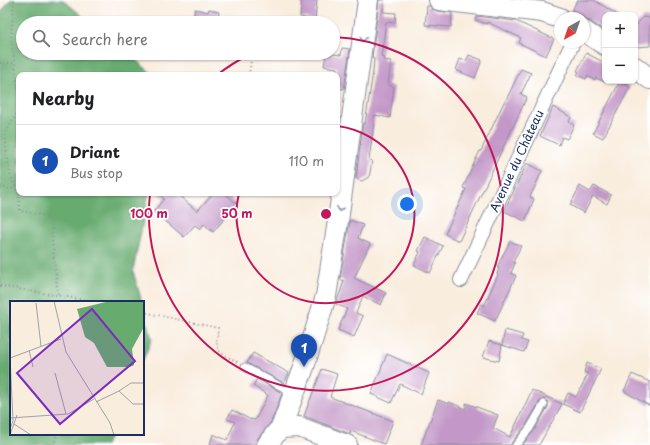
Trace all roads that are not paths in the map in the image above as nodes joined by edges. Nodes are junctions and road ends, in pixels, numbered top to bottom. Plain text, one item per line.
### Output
1 (368, 0) edge
2 (439, 0) edge
3 (554, 16) edge
4 (590, 35) edge
5 (602, 43) edge
6 (570, 48) edge
7 (638, 69) edge
8 (650, 78) edge
9 (461, 280) dead end
10 (245, 367) road end
11 (294, 394) junction
12 (544, 404) dead end
13 (281, 428) junction
14 (267, 445) edge
15 (347, 445) edge
16 (516, 445) edge

1 -> 11 main road
2 - 3 main road
4 - 5 main road
6 - 9 street, Avenue du Château
7 - 8 main road
10 - 11 lane
11 - 13 main road
12 - 16 lane
13 - 14 main road
13 - 15 main road

